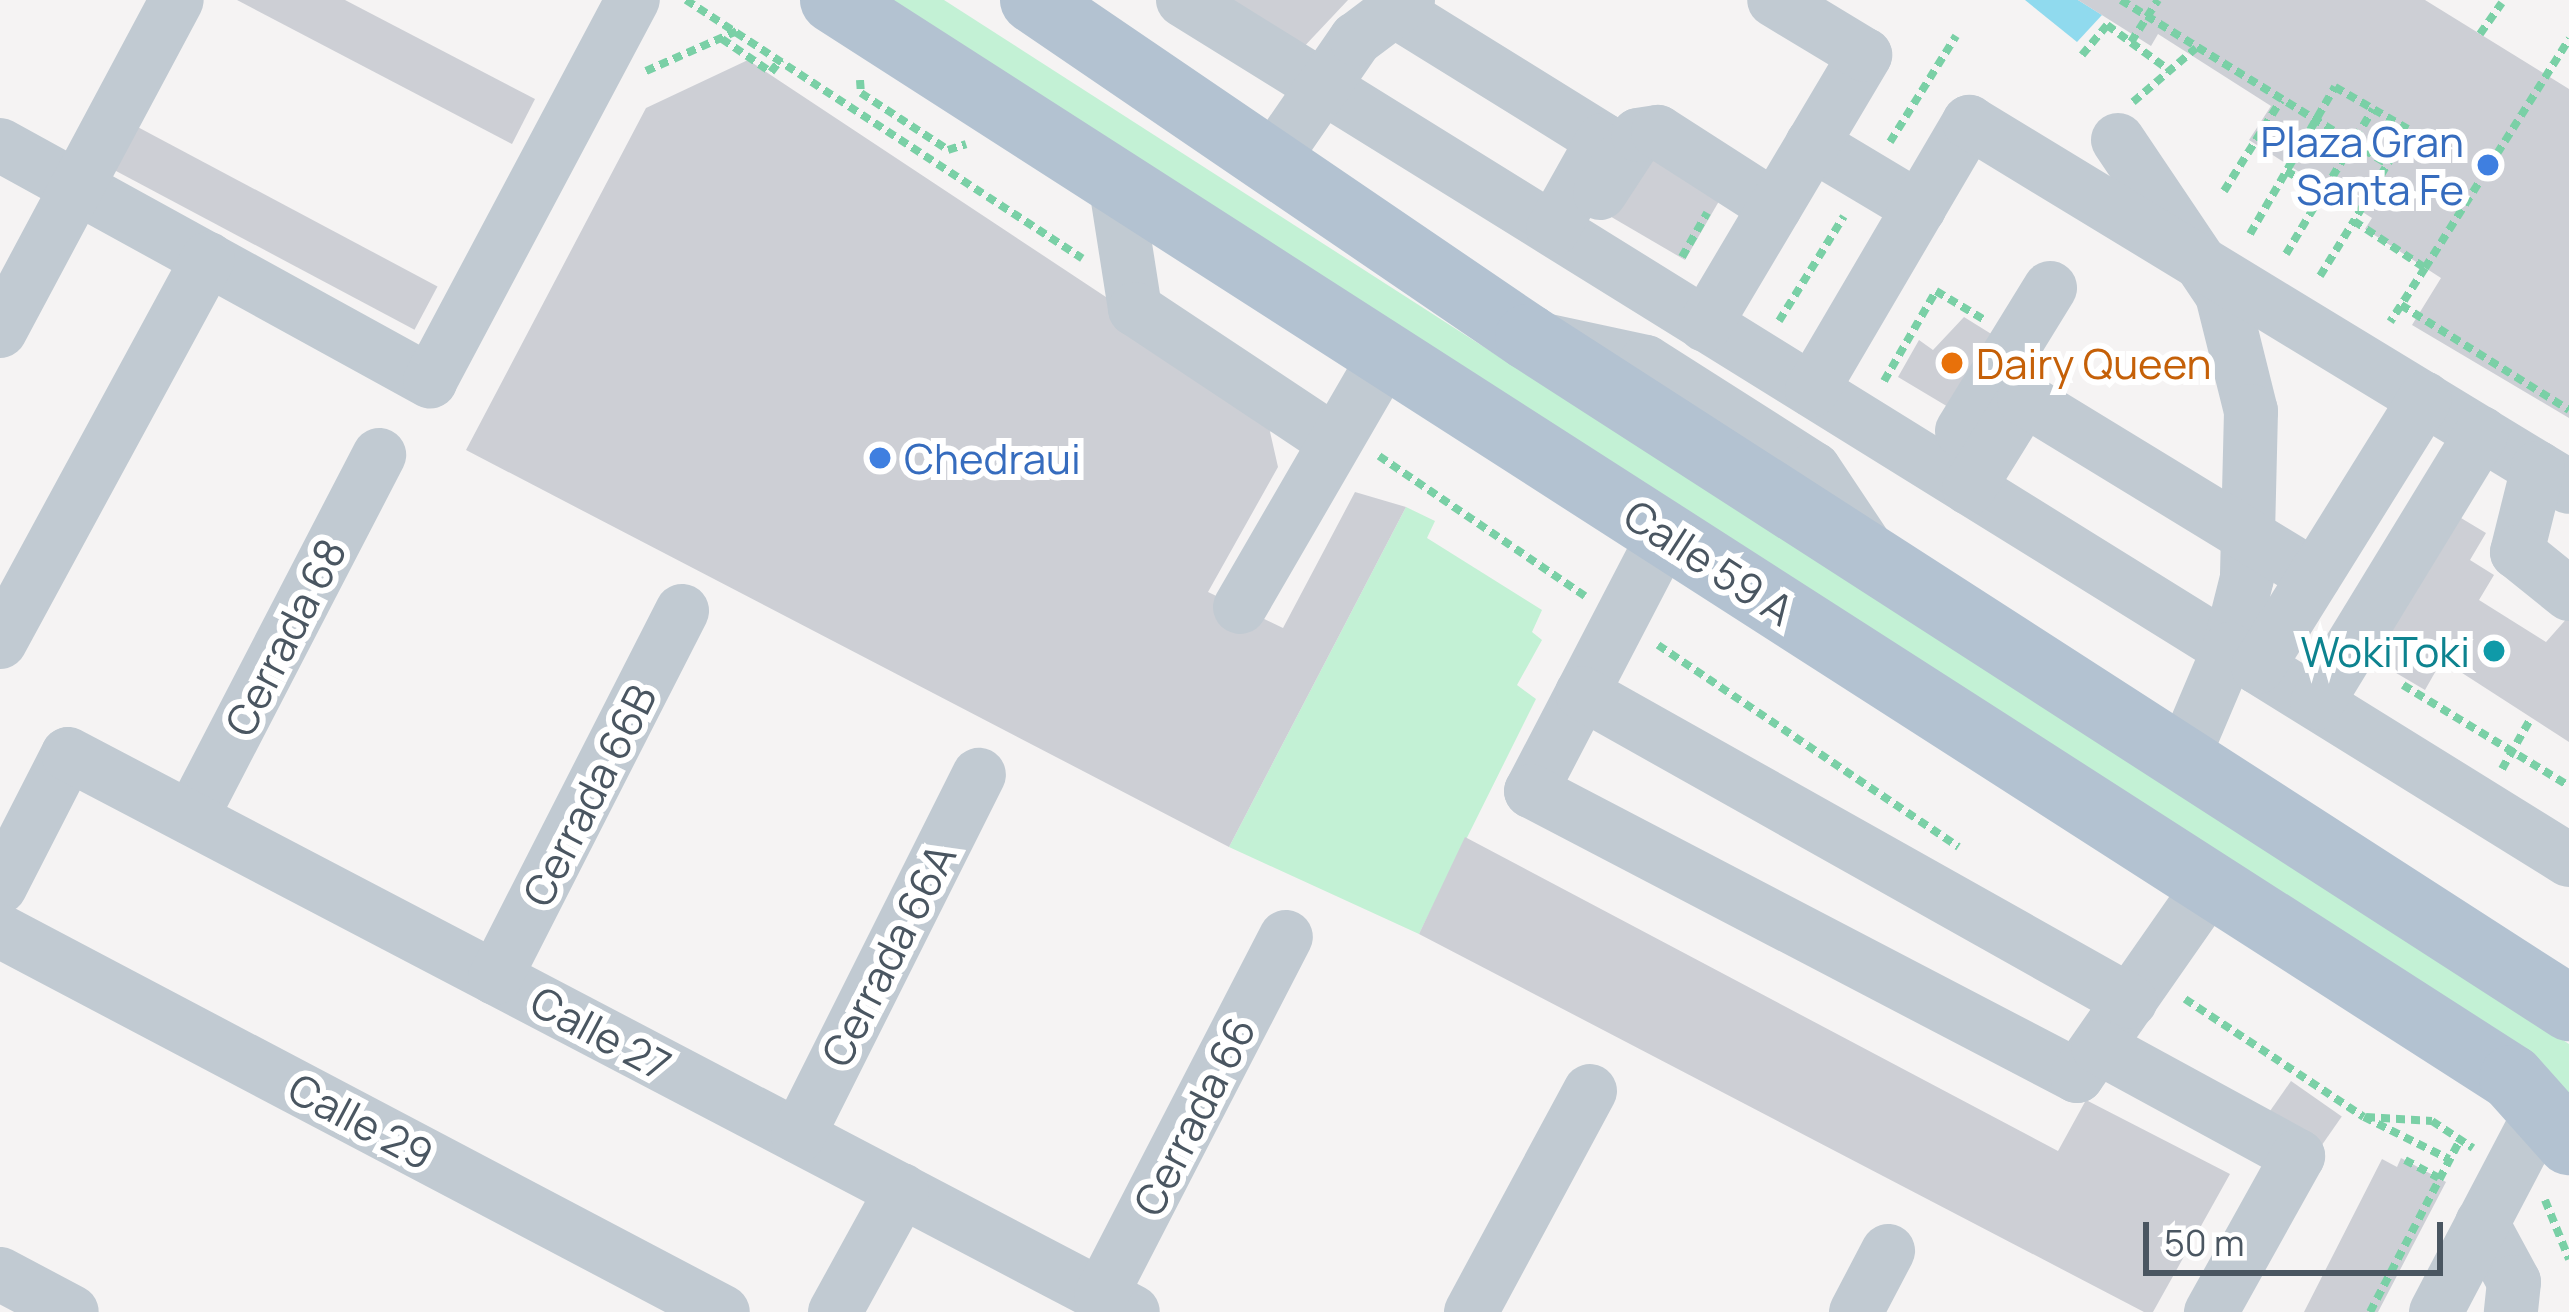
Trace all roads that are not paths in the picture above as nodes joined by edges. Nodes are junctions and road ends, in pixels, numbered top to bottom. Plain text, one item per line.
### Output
1 (177, 0) edge
2 (833, 0) edge
3 (1033, 0) edge
4 (1183, 0) edge
5 (1774, 0) edge
6 (617, 5) edge
7 (1400, 5) edge
8 (1320, 85) junction
9 (2123, 124) road end
10 (1813, 144) junction
11 (0, 145) edge
12 (1271, 162) junction
13 (1114, 181) junction
14 (76, 188) junction
15 (1775, 207) junction
16 (1919, 208) junction
17 (1563, 236) junction
18 (2191, 256) junction
19 (208, 259) junction
20 (2050, 287) dead end
21 (1706, 325) junction
22 (0, 331) edge
23 (1386, 355) junction
24 (1812, 390) junction
25 (2425, 399) junction
26 (2482, 433) junction
27 (1337, 435) junction
28 (379, 455) dead end
29 (2553, 477) edge
30 (1954, 478) junction
31 (1665, 534) junction
32 (2250, 537) junction
33 (2314, 576) junction
34 (2569, 594) edge
35 (1240, 607) dead end
36 (682, 611) dead end
37 (0, 642) edge
38 (2244, 658) junction
39 (1582, 693) junction
40 (2317, 704) junction
41 (2181, 763) junction
42 (979, 775) dead end
43 (191, 818) junction
44 (2569, 860) edge
45 (2210, 884) junction
46 (0, 887) edge
47 (0, 931) edge
48 (1286, 937) dead end
49 (495, 978) junction
50 (2149, 994) junction
51 (2569, 1008) edge
52 (2098, 1047) junction
53 (1590, 1091) dead end
54 (798, 1136) junction
55 (2549, 1147) edge
56 (902, 1190) junction
57 (2482, 1223) junction
58 (1888, 1251) dead end
59 (0, 1274) edge
60 (1117, 1304) edge
61 (72, 1312) edge
62 (723, 1312) edge
63 (835, 1312) edge
64 (1471, 1312) edge
65 (1856, 1312) edge
66 (2211, 1312) edge
67 (2436, 1312) edge
68 (2511, 1312) edge

1 - 14 street
2 - 13 main road, Calle 59 A
3 - 12 main road
4 - 8 street
5 - 10 street
6 - 19 street
7 - 8 street
7 - 17 street
8 - 12 street
8 - 17 street
9 - 18 street
10 - 15 street
10 - 16 street
11 - 14 street
12 - 41 main road
13 - 23 main road, Calle 59 A
13 - 27 street
14 - 19 street
14 - 22 street
15 - 17 street
15 - 21 street
16 - 18 street
16 - 24 street
17 - 21 street
18 - 25 street
18 - 32 street
19 - 37 street
20 - 30 street
21 - 24 street
23 - 27 street
23 - 31 main road, Calle 59 A
24 - 30 street
25 - 26 street
25 - 33 street
26 - 29 street
26 - 40 street
27 - 35 street
28 - 43 street, Cerrada 68
29 - 34 street
30 - 32 street
30 - 38 street
31 - 39 street
31 - 45 main road, Calle 59 A
32 - 33 street
32 - 38 street
33 - 38 street
36 - 49 street, Cerrada 66B
38 - 40 street
38 - 41 street
39 - 50 street
39 - 52 street
40 - 44 street
41 - 51 main road
42 - 54 street, Cerrada 66A
43 - 46 street, Calle 27
43 - 49 street, Calle 27
45 - 50 street
45 - 55 main road, Calle 59 A
47 - 62 street, Calle 29
48 - 60 street, Cerrada 66
49 - 54 street, Calle 27
50 - 52 street
52 - 66 street
53 - 64 street
54 - 56 street, Calle 27
55 - 57 street
56 - 60 street, Calle 27
56 - 63 street
57 - 67 street
57 - 68 street
58 - 65 street
59 - 61 street

